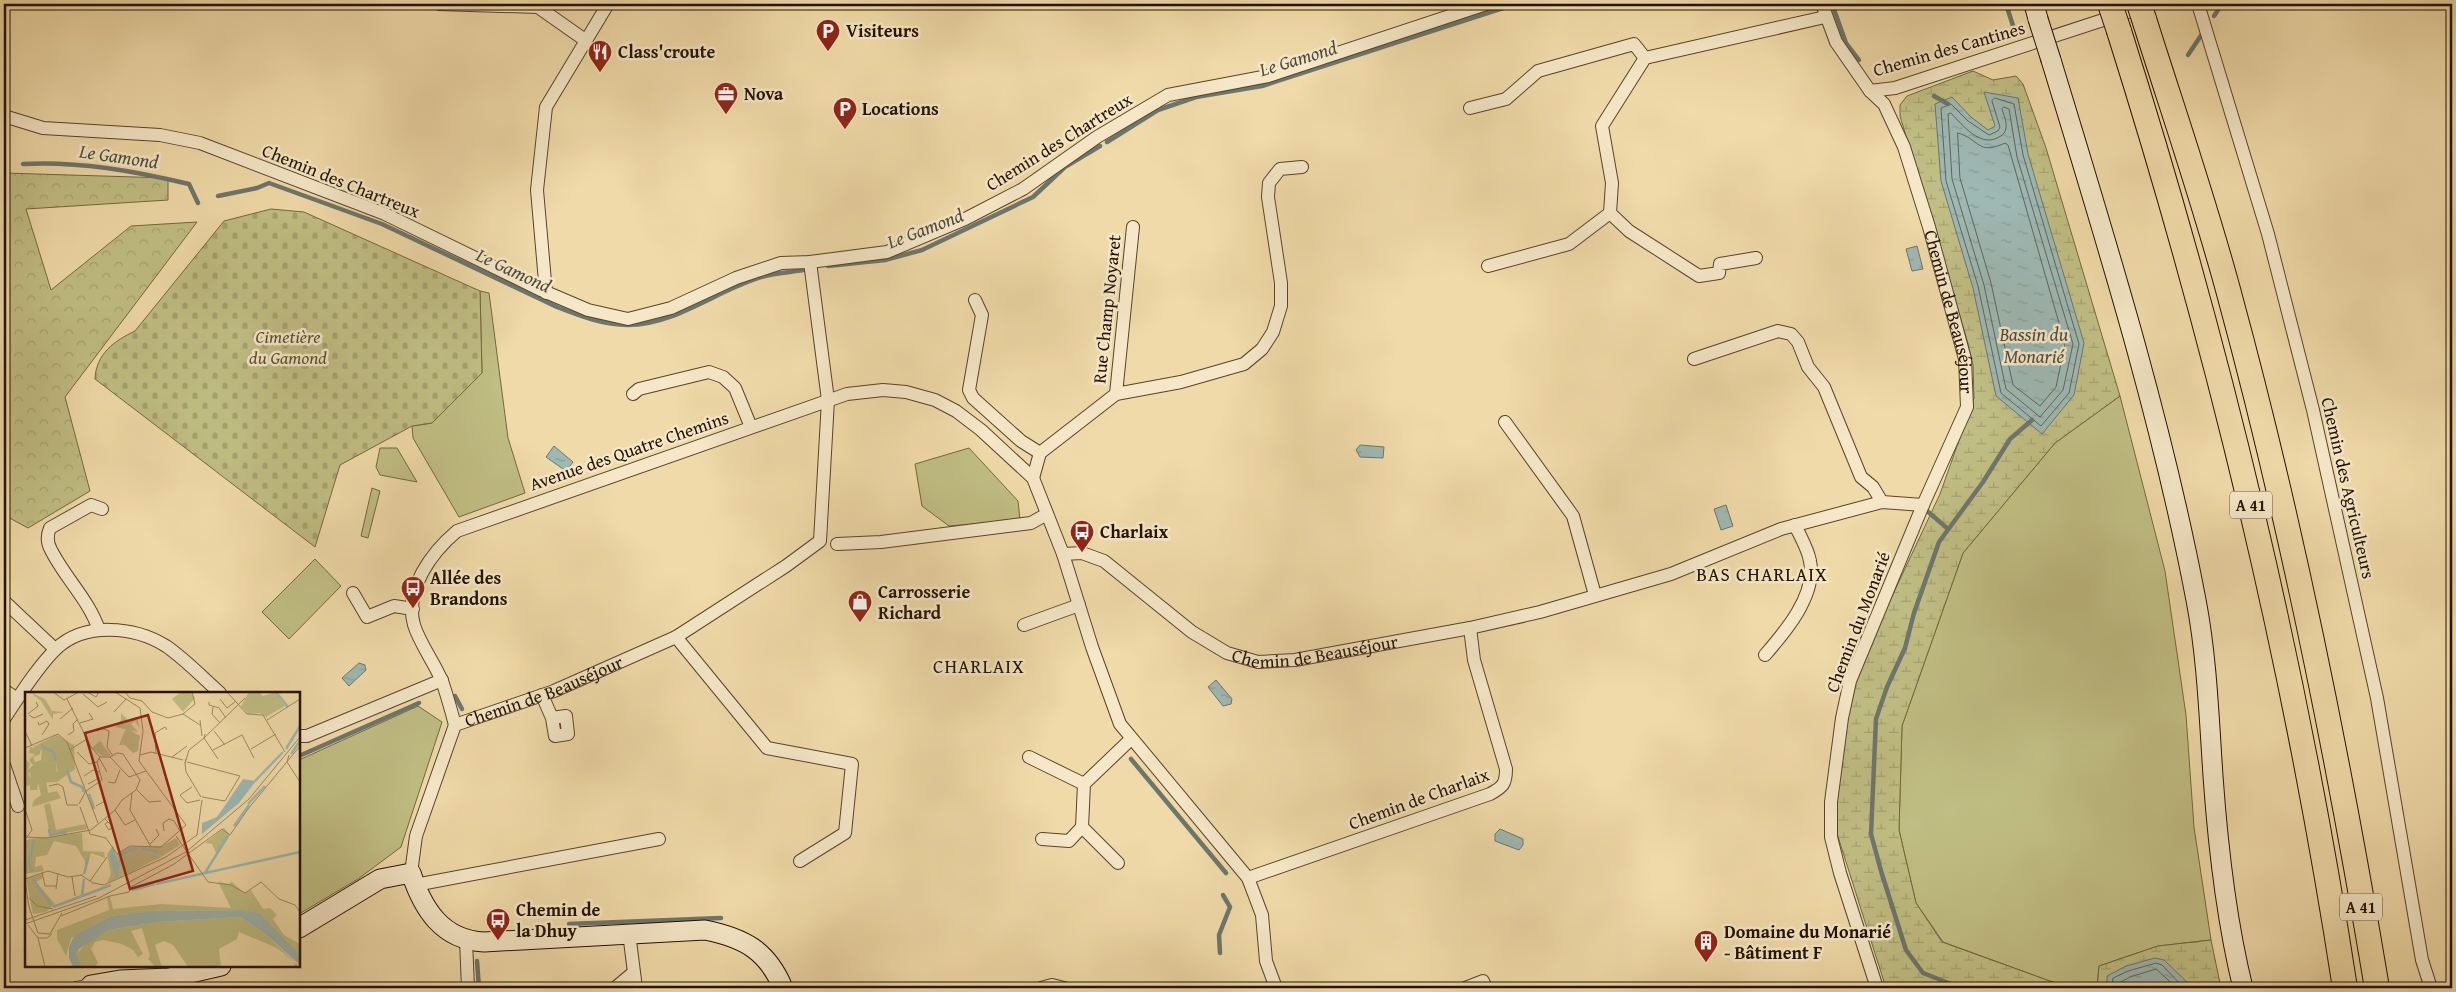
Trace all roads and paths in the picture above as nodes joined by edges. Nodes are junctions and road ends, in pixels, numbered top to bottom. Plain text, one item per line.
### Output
1 (439, 4) edge
2 (608, 4) edge
3 (1486, 4) edge
4 (1822, 4) edge
5 (2110, 4) edge
6 (2198, 4) edge
7 (2145, 9) edge
8 (2036, 11) edge
9 (1825, 16) junction
10 (586, 40) junction
11 (1645, 58) junction
12 (1870, 91) junction
13 (1470, 108) dead end
14 (4, 116) edge
15 (1302, 167) dead end
16 (1610, 213) junction
17 (1133, 227) dead end
18 (1756, 258) dead end
19 (810, 262) junction
20 (1488, 266) dead end
21 (546, 292) junction
22 (975, 300) dead end
23 (1694, 359) dead end
24 (632, 394) dead end
25 (1116, 394) junction
26 (828, 400) junction
27 (1505, 422) dead end
28 (751, 427) junction
29 (1021, 441) junction
30 (1040, 453) junction
31 (1008, 455) junction
32 (1032, 478) junction
33 (1882, 502) junction
34 (1923, 505) junction
35 (102, 509) dead end
36 (1047, 514) junction
37 (1796, 525) junction
38 (837, 544) dead end
39 (1063, 554) junction
40 (353, 593) dead end
41 (1595, 594) junction
42 (4, 600) edge
43 (1079, 605) junction
44 (413, 609) junction
45 (1024, 625) dead end
46 (1470, 628) junction
47 (99, 630) junction
48 (676, 637) junction
49 (55, 649) junction
50 (1765, 655) dead end
51 (442, 680) junction
52 (4, 690) edge
53 (219, 692) edge
54 (542, 695) junction
55 (17, 699) junction
56 (552, 718) dead end
57 (4, 719) edge
58 (455, 725) junction
59 (300, 736) edge
60 (1131, 739) junction
61 (1029, 757) dead end
62 (4, 765) edge
63 (1084, 784) junction
64 (18, 806) dead end
65 (2350, 826) junction
66 (1082, 827) junction
67 (659, 839) dead end
68 (1042, 839) dead end
69 (800, 861) dead end
70 (1118, 863) dead end
71 (1248, 878) junction
72 (413, 879) junction
73 (300, 927) edge
74 (628, 933) junction
75 (466, 940) junction
76 (217, 967) edge
77 (633, 973) junction
78 (87, 987) edge
79 (468, 988) edge
80 (615, 988) edge
81 (636, 988) edge
82 (783, 988) edge
83 (1041, 988) edge
84 (1064, 988) edge
85 (1276, 988) edge
86 (1465, 988) edge
87 (1486, 988) edge
88 (1877, 988) edge
89 (2243, 988) edge
90 (2346, 988) edge
91 (2372, 988) edge
92 (2377, 988) edge
93 (2432, 988) edge

1 - 10 street
2 - 10 street
3 - 19 street, Chemin des Chartreux
4 - 9 street, Chemin de Beauséjour
5 - 90 highway, A 41, bridge
6 - 93 street, Chemin des Agriculteurs
7 - 12 street, Chemin des Cantines
7 - 65 highway, A 41
8 - 89 main road, bridge
9 - 11 street
9 - 12 street, Chemin de Beauséjour
10 - 21 street
11 - 13 street
11 - 16 street
12 - 34 street, Chemin de Beauséjour
14 - 21 street, Chemin des Chartreux
15 - 25 street, Rue Champ Noyaret
16 - 18 street
16 - 20 street
17 - 25 street, Rue Champ Noyaret
19 - 21 street, Chemin des Chartreux
19 - 26 street
22 - 29 street
23 - 33 street
24 - 28 street
25 - 30 street, Rue Champ Noyaret
26 - 28 street, Avenue des Quatre Chemins
26 - 31 street, Avenue des Quatre Chemins
26 - 48 street, Chemin de Beauséjour
27 - 41 street
28 - 44 street, Avenue des Quatre Chemins
29 - 30 street
29 - 31 street
30 - 32 street
31 - 32 street, Avenue des Quatre Chemins
32 - 36 street, Avenue des Quatre Chemins
33 - 34 street, Chemin de Beauséjour
33 - 37 street, Chemin de Beauséjour
34 - 88 street, Chemin du Monarié
35 - 47 street
36 - 38 street
36 - 39 street, Avenue des Quatre Chemins
37 - 41 street, Chemin de Beauséjour
37 - 50 street
39 - 43 street, Avenue des Quatre Chemins
39 - 46 street, Chemin de Beauséjour
40 - 44 street
41 - 46 street, Chemin de Beauséjour
42 - 49 street
43 - 45 street
43 - 60 street, Avenue des Quatre Chemins
44 - 51 street, Avenue des Quatre Chemins
46 - 71 street, Chemin de Charlaix
47 - 49 street
47 - 53 street
48 - 54 street, Chemin de Beauséjour
48 - 69 street
49 - 55 street
51 - 58 street, Avenue des Quatre Chemins
51 - 59 street
52 - 55 street
54 - 56 street
54 - 58 street, Chemin de Beauséjour
55 - 57 street
58 - 72 street, Chemin de Beauséjour
60 - 63 street
60 - 71 street, Avenue des Quatre Chemins
61 - 63 street
62 - 64 street
63 - 66 street
65 - 91 highway, A 41
65 - 92 highway
66 - 68 street
66 - 70 street
67 - 72 street
71 - 85 street, Avenue des Quatre Chemins
72 - 73 main road
72 - 75 main road
74 - 75 main road
74 - 77 street
74 - 82 main road
75 - 79 street
76 - 78 main road
77 - 80 street
77 - 81 street
83 - 84 street
86 - 87 street

